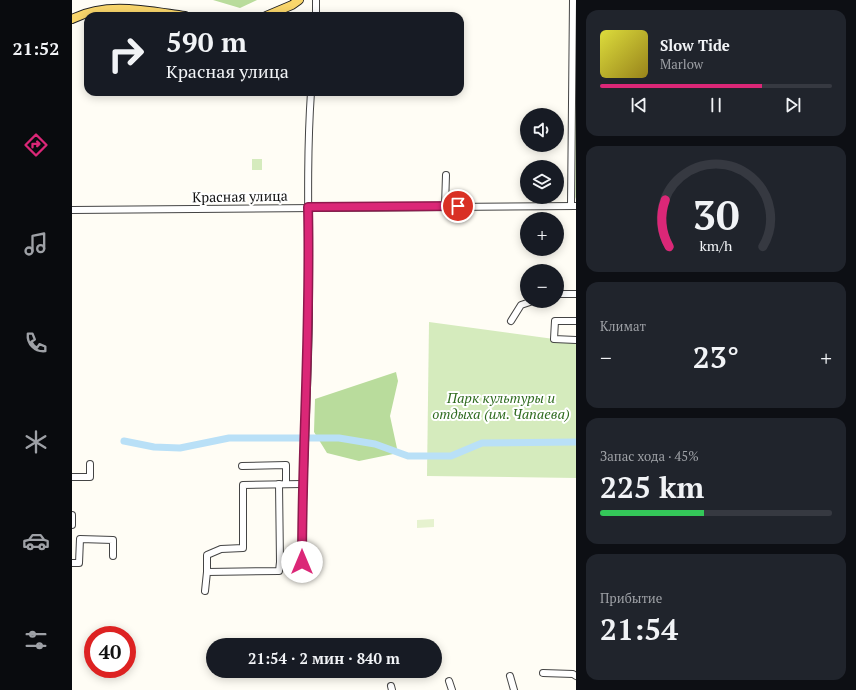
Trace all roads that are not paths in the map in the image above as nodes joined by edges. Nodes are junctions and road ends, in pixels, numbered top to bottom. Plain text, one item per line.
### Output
1 (299, 0) edge
2 (316, 0) edge
3 (573, 0) edge
4 (90, 12) edge
5 (150, 12) edge
6 (275, 12) edge
7 (316, 12) edge
8 (84, 13) edge
9 (72, 19) edge
10 (311, 96) edge
11 (446, 175) dead end
12 (445, 206) junction
13 (573, 206) edge
14 (308, 207) junction
15 (72, 210) edge
16 (564, 294) edge
17 (576, 294) edge
18 (520, 307) edge
19 (511, 321) dead end
20 (576, 322) edge
21 (576, 340) edge
22 (90, 464) dead end
23 (242, 466) dead end
24 (72, 477) edge
25 (283, 484) junction
26 (302, 484) junction
27 (72, 515) edge
28 (72, 525) edge
29 (113, 556) dead end
30 (280, 562) junction
31 (72, 563) edge
32 (207, 572) junction
33 (206, 591) dead end
34 (543, 673) dead end
35 (510, 676) dead end
36 (576, 676) edge
37 (449, 681) dead end
38 (452, 690) edge
39 (514, 690) edge

1 - 6 main road
2 - 7 street
3 - 13 street
4 - 5 main road
8 - 9 main road
10 - 14 street
11 - 12 street
12 - 13 street, Красная улица
12 - 14 street, Красная улица
14 - 15 street, Красная улица
14 - 26 street
16 - 17 street
18 - 19 street
20 - 21 street
22 - 24 street
23 - 25 street
25 - 26 street
25 - 30 street
25 - 32 street
26 - 30 street
27 - 28 street
29 - 31 street
30 - 32 street
32 - 33 street
34 - 36 street
35 - 39 street
37 - 38 street

